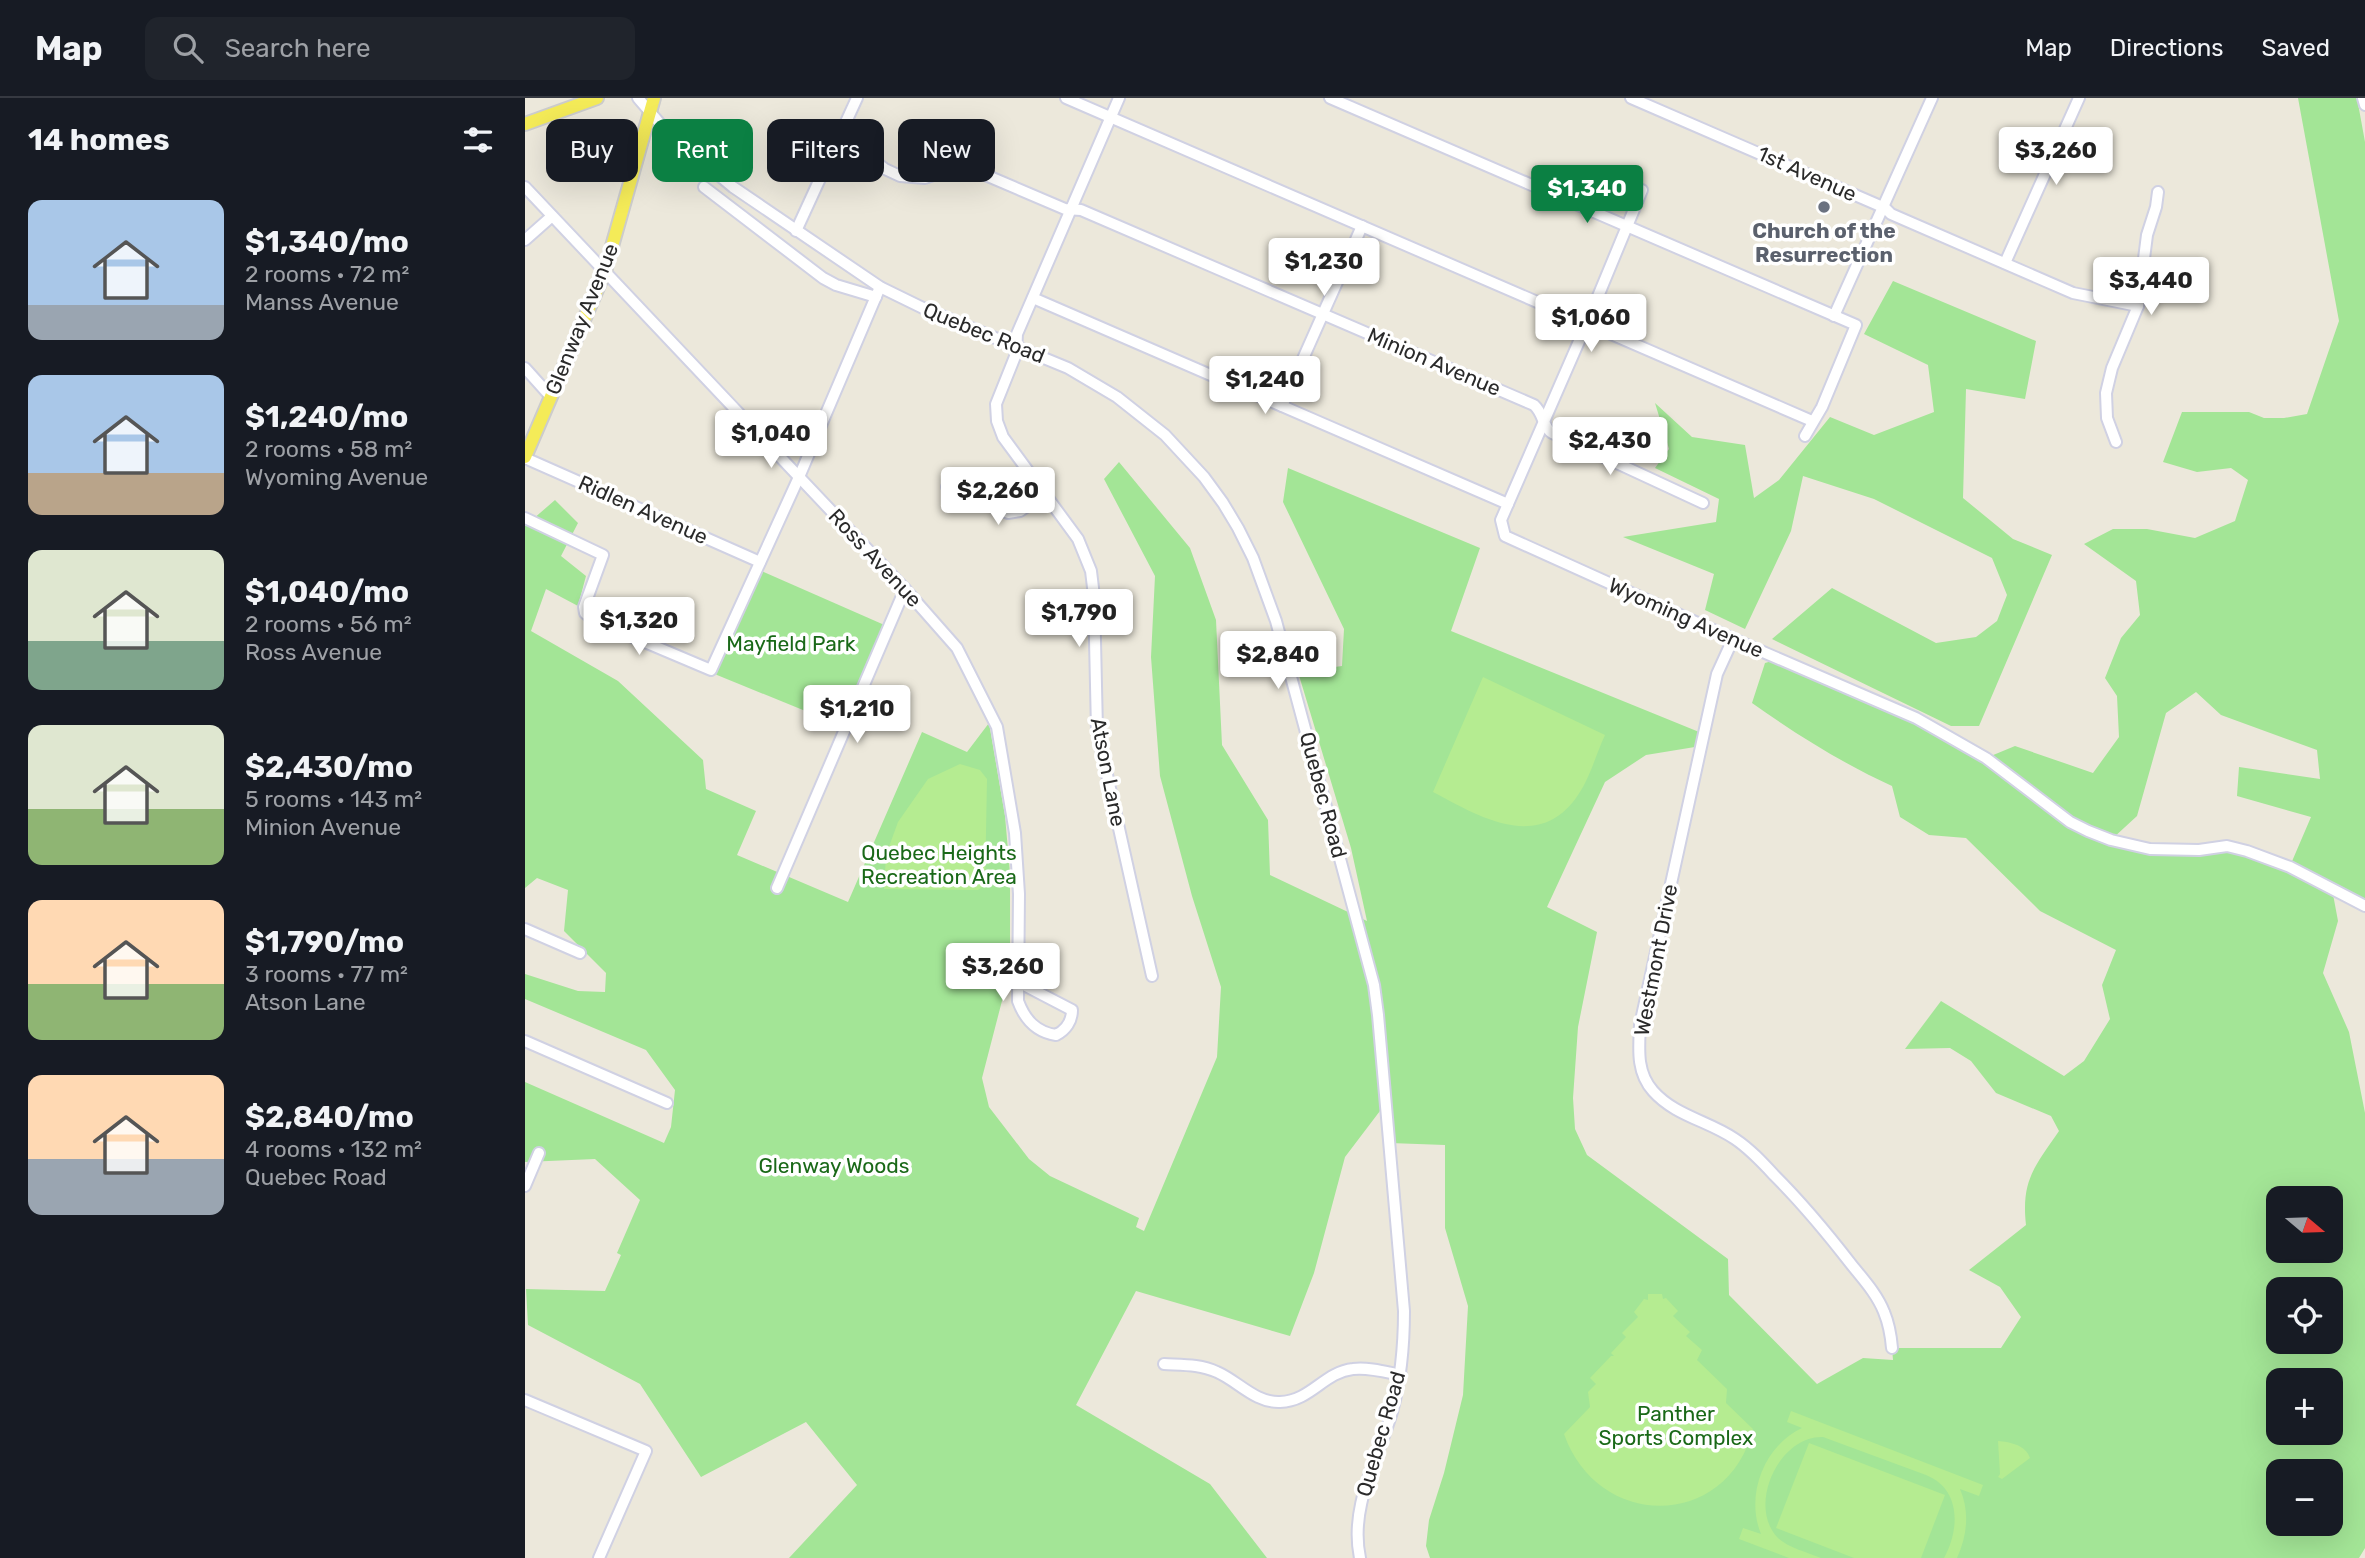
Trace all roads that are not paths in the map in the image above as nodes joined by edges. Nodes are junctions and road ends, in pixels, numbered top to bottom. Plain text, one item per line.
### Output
1 (597, 98) edge
2 (638, 98) edge
3 (654, 98) edge
4 (857, 98) edge
5 (1066, 98) edge
6 (1119, 98) edge
7 (1330, 98) edge
8 (1631, 98) edge
9 (2079, 98) edge
10 (2363, 98) edge
11 (1930, 99) edge
12 (2365, 105) edge
13 (650, 115) junction
14 (1111, 118) junction
15 (847, 119) edge
16 (525, 124) edge
17 (884, 169) edge
18 (818, 182) edge
19 (525, 187) edge
20 (704, 187) dead end
21 (1641, 190) dead end
22 (2158, 192) dead end
23 (1071, 208) junction
24 (1885, 208) junction
25 (551, 217) junction
26 (1362, 226) junction
27 (1628, 226) junction
28 (796, 230) junction
29 (525, 240) edge
30 (2005, 263) junction
31 (605, 271) junction
32 (878, 292) junction
33 (1033, 298) junction
34 (2138, 306) junction
35 (1323, 314) junction
36 (1834, 316) junction
37 (1587, 323) junction
38 (1016, 346) junction
39 (525, 368) edge
40 (551, 397) junction
41 (1282, 406) junction
42 (1812, 421) junction
43 (1543, 423) junction
44 (1805, 436) dead end
45 (2116, 442) dead end
46 (525, 457) edge
47 (799, 477) junction
48 (947, 487) dead end
49 (1045, 494) junction
50 (1703, 503) dead end
51 (1508, 504) junction
52 (525, 518) edge
53 (760, 562) junction
54 (905, 589) junction
55 (1733, 639) junction
56 (777, 888) dead end
57 (2365, 906) edge
58 (525, 929) edge
59 (580, 953) dead end
60 (1152, 976) dead end
61 (1019, 982) junction
62 (525, 1041) edge
63 (667, 1103) dead end
64 (539, 1153) dead end
65 (525, 1186) edge
66 (1892, 1348) dead end
67 (1164, 1364) dead end
68 (1401, 1375) junction
69 (525, 1400) edge
70 (599, 1558) edge
71 (1360, 1558) edge

1 - 16 main road
2 - 13 street, Quebec Road
3 - 13 main road, Glenway Avenue
4 - 15 street
5 - 14 street
6 - 14 street, Atson Lane
7 - 27 street
8 - 24 street, 1st Avenue
9 - 30 street
10 - 12 street
11 - 24 street
13 - 28 street, Quebec Road
13 - 31 main road, Glenway Avenue
14 - 23 street, Atson Lane
14 - 26 street
17 - 23 street, Minion Avenue
18 - 28 street
19 - 25 street, Ross Avenue
20 - 32 street, Quebec Road
21 - 27 street
22 - 34 street
23 - 33 street, Atson Lane
23 - 35 street, Minion Avenue
24 - 30 street, 1st Avenue
24 - 36 street
25 - 29 street
25 - 31 street, Ross Avenue
26 - 35 street
26 - 37 street
27 - 36 street
27 - 37 street
28 - 32 street, Quebec Road
30 - 34 street, 1st Avenue
31 - 40 main road, Glenway Avenue
31 - 47 street, Ross Avenue
32 - 38 street, Quebec Road
32 - 47 street
33 - 38 street, Atson Lane
33 - 41 street
34 - 45 street
35 - 41 street
35 - 43 street, Minion Avenue
36 - 42 street
37 - 42 street
37 - 43 street
38 - 49 street, Atson Lane
38 - 68 street, Quebec Road
39 - 40 street
40 - 46 main road, Glenway Avenue
41 - 51 street
42 - 44 street
43 - 50 street, Minion Avenue
43 - 51 street
46 - 53 street, Ridlen Avenue
47 - 53 street
47 - 54 street, Ross Avenue
48 - 49 street
49 - 60 street, Atson Lane
51 - 55 street, Wyoming Avenue
52 - 53 street
54 - 56 street
54 - 61 street, Ross Avenue
55 - 57 street, Wyoming Avenue
55 - 66 street, Westmont Drive
58 - 59 street
61 - 61 street, Ross Avenue
62 - 63 street
64 - 65 street
67 - 68 street
68 - 71 street, Quebec Road
69 - 70 street

